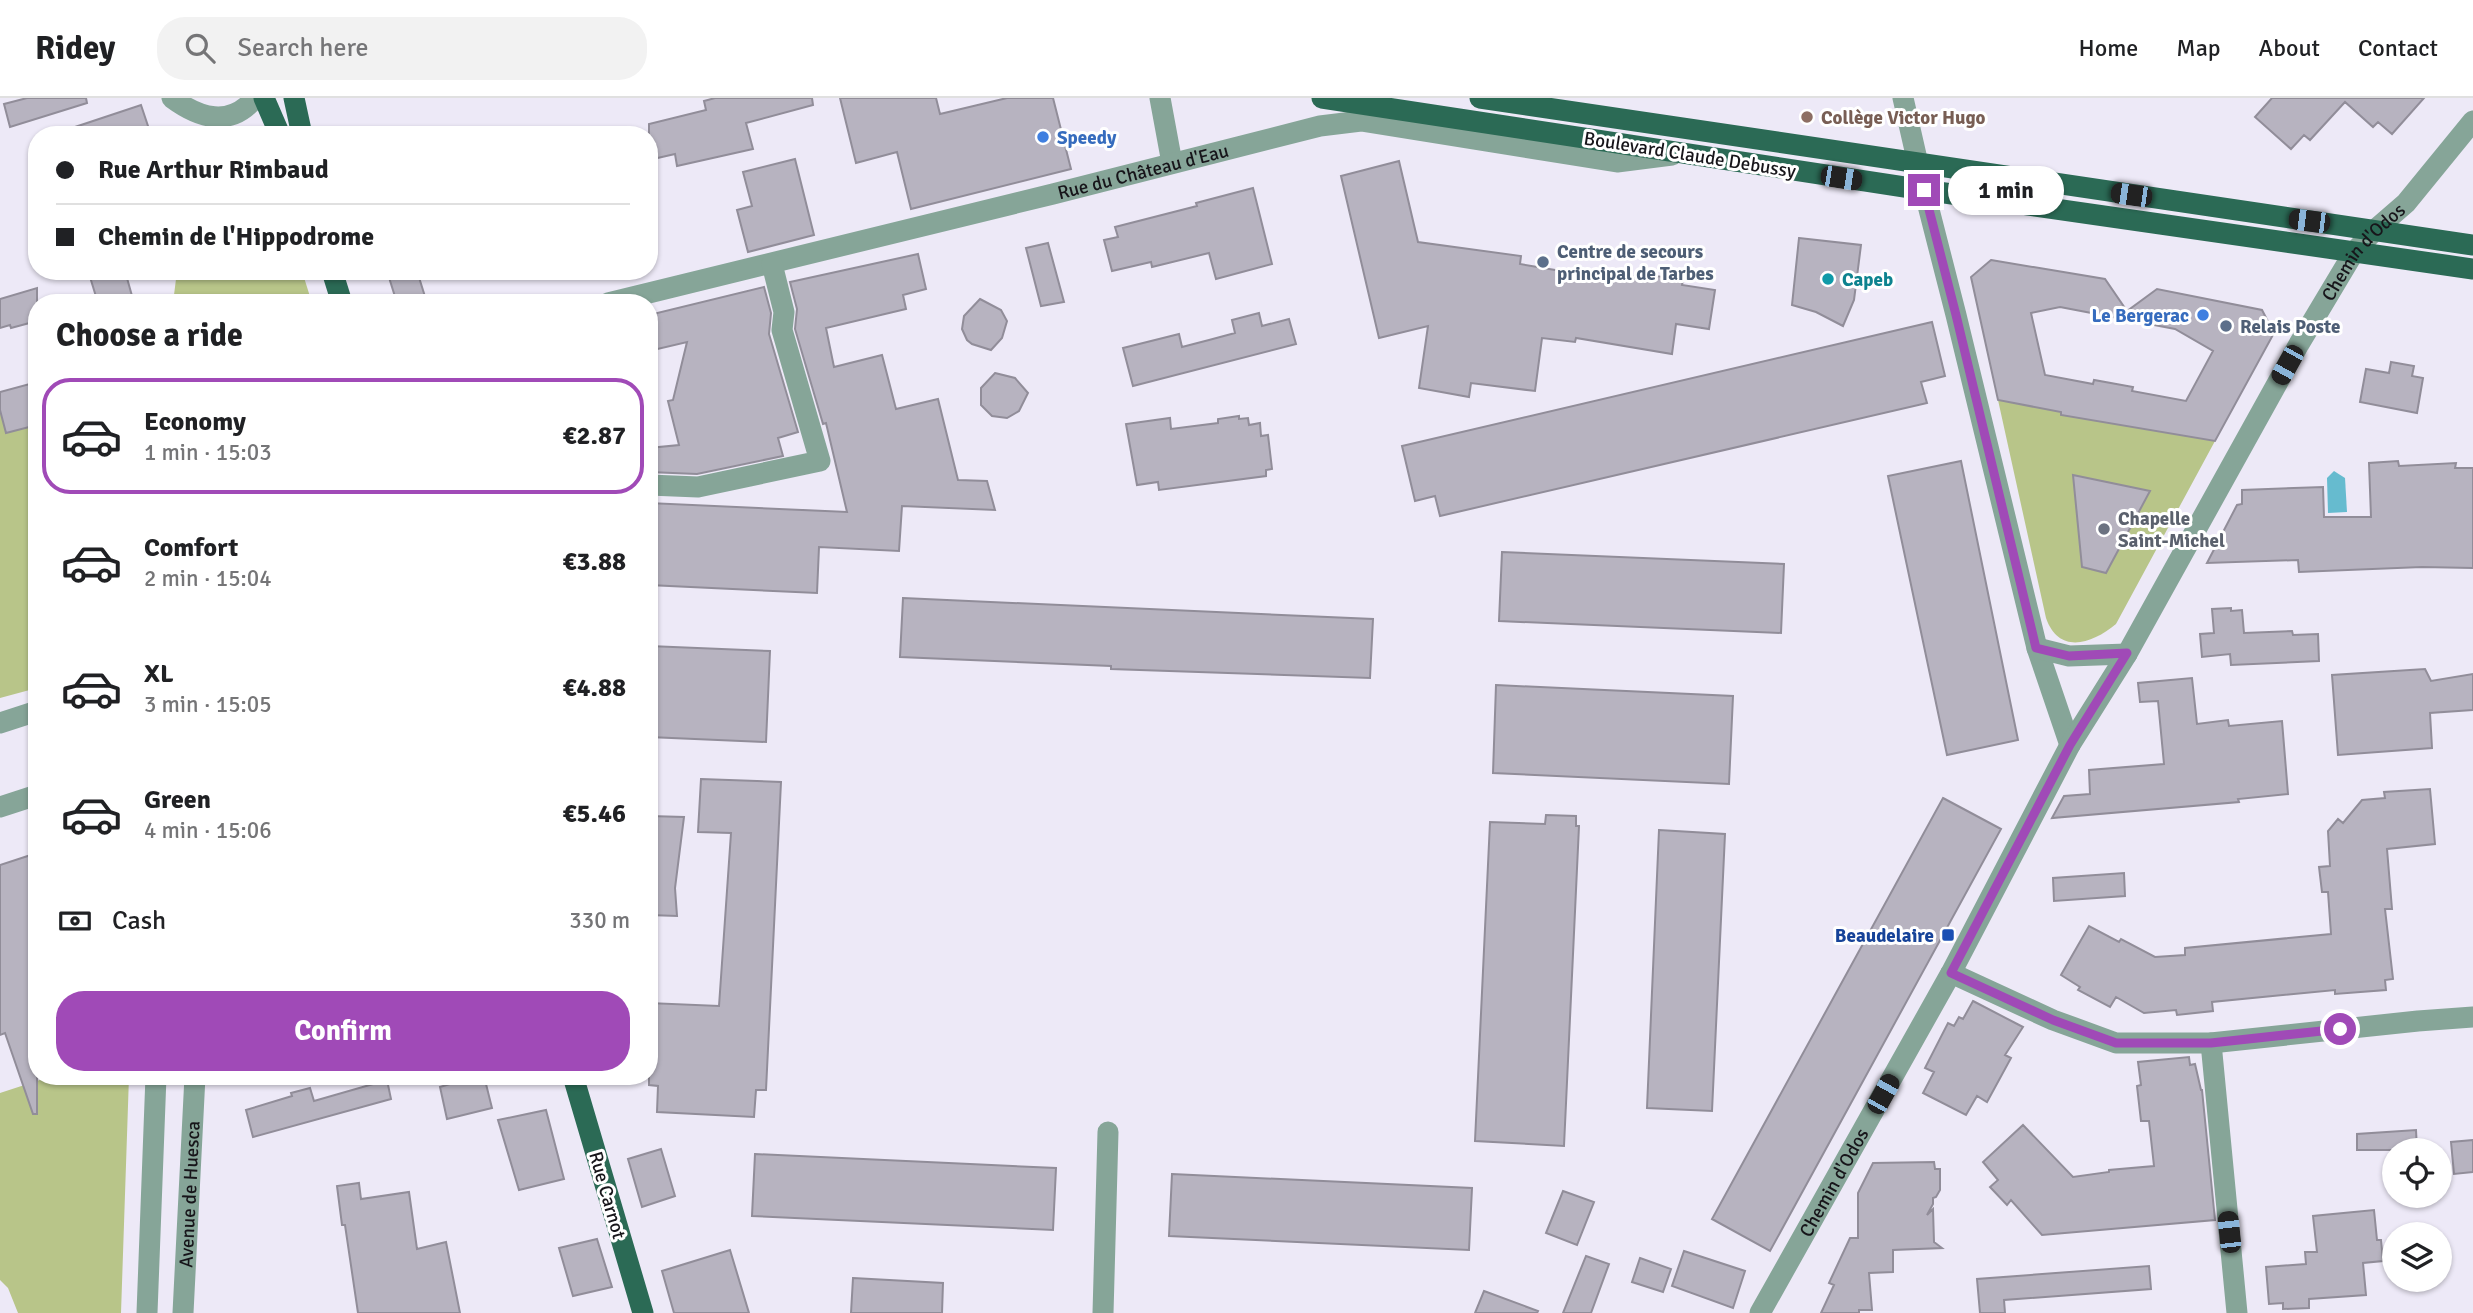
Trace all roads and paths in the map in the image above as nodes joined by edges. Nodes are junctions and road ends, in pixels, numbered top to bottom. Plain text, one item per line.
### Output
1 (172, 98) edge
2 (254, 98) edge
3 (264, 98) edge
4 (1160, 98) edge
5 (1322, 98) edge
6 (1480, 98) edge
7 (1903, 98) edge
8 (296, 99) edge
9 (2473, 121) edge
10 (204, 126) edge
11 (276, 126) edge
12 (300, 126) edge
13 (1685, 154) junction
14 (1172, 163) junction
15 (1917, 163) junction
16 (1924, 190) junction
17 (2376, 229) junction
18 (2473, 245) edge
19 (2354, 252) junction
20 (772, 264) junction
21 (2473, 269) edge
22 (646, 294) edge
23 (658, 485) edge
24 (2036, 648) junction
25 (2127, 653) junction
26 (28, 714) edge
27 (0, 723) edge
28 (2070, 745) junction
29 (28, 798) edge
30 (0, 807) edge
31 (1951, 973) junction
32 (2473, 1017) edge
33 (2211, 1043) junction
34 (156, 1085) edge
35 (195, 1085) edge
36 (576, 1085) edge
37 (1108, 1132) dead end
38 (147, 1313) edge
39 (183, 1313) edge
40 (643, 1313) edge
41 (1103, 1313) edge
42 (1760, 1313) edge
43 (2237, 1313) edge

1 - 10 street
2 - 10 street
3 - 11 main road
4 - 14 street
5 - 13 main road, Boulevard Claude Debussy
6 - 15 main road, Boulevard Claude Debussy
7 - 15 street
8 - 12 main road
9 - 17 street, Chemin d'Odos
13 - 14 street, Rue du Château d'Eau
13 - 16 main road, Boulevard Claude Debussy
14 - 20 street, Rue du Château d'Eau
15 - 16 street
15 - 17 main road, Boulevard Claude Debussy
16 - 19 main road, Boulevard Claude Debussy
16 - 24 street
17 - 18 main road, Boulevard Claude Debussy
17 - 19 street, Chemin d'Odos
19 - 21 main road, Boulevard Claude Debussy
19 - 25 street, Chemin d'Odos
20 - 22 street, Rue du Château d'Eau
20 - 23 street
24 - 25 street
24 - 28 street
25 - 28 street, Chemin d'Odos
26 - 27 street
28 - 31 street, Chemin d'Odos
29 - 30 street
31 - 33 street
31 - 42 street, Chemin d'Odos
32 - 33 street
33 - 43 street
34 - 38 street, Avenue de Huesca
35 - 39 street, Avenue de Huesca
36 - 40 main road, Rue Carnot
37 - 41 street

